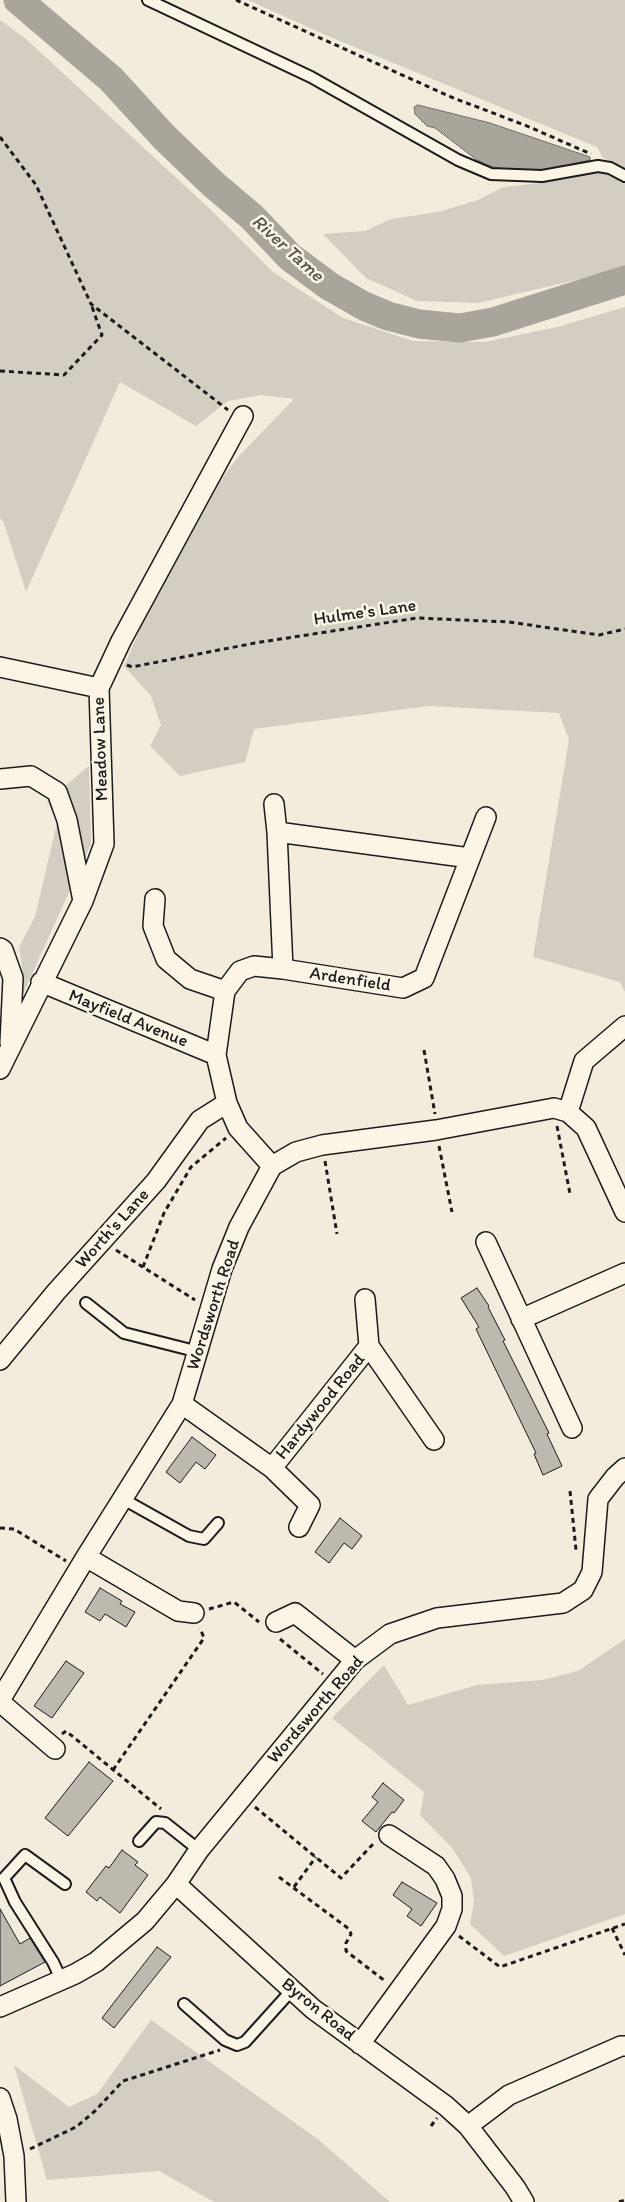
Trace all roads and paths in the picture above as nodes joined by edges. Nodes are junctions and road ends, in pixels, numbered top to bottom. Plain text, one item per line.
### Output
1 (148, 0) edge
2 (236, 0) edge
3 (0, 137) edge
4 (598, 166) junction
5 (625, 176) edge
6 (91, 304) junction
7 (0, 371) edge
8 (243, 416) dead end
9 (231, 438) junction
10 (625, 629) edge
11 (112, 660) junction
12 (0, 666) edge
13 (99, 688) junction
14 (0, 780) edge
15 (274, 804) dead end
16 (486, 817) dead end
17 (277, 832) junction
18 (470, 858) junction
19 (155, 899) dead end
20 (83, 901) junction
21 (0, 948) edge
22 (283, 969) junction
23 (41, 982) junction
24 (225, 991) junction
25 (625, 1026) edge
26 (12, 1046) junction
27 (424, 1050) dead end
28 (216, 1055) junction
29 (0, 1069) edge
30 (227, 1103) junction
31 (561, 1110) junction
32 (437, 1130) junction
33 (228, 1136) dead end
34 (322, 1145) junction
35 (272, 1166) junction
36 (570, 1194) dead end
37 (452, 1212) dead end
38 (625, 1212) edge
39 (337, 1234) dead end
40 (486, 1242) dead end
41 (113, 1249) dead end
42 (143, 1267) junction
43 (625, 1273) edge
44 (364, 1299) dead end
45 (86, 1303) dead end
46 (211, 1308) junction
47 (521, 1319) junction
48 (369, 1346) junction
49 (199, 1352) junction
50 (0, 1360) edge
51 (182, 1404) junction
52 (572, 1428) dead end
53 (434, 1440) dead end
54 (272, 1468) junction
55 (625, 1468) edge
56 (570, 1491) dead end
57 (123, 1499) junction
58 (218, 1523) dead end
59 (299, 1527) dead end
60 (0, 1528) edge
61 (576, 1553) dead end
62 (83, 1563) junction
63 (186, 1612) joint
64 (276, 1622) dead end
65 (355, 1660) junction
66 (0, 1701) edge
67 (52, 1746) joint
68 (113, 1770) junction
69 (243, 1797) junction
70 (165, 1823) junction
71 (389, 1835) joint
72 (139, 1841) dead end
73 (199, 1850) junction
74 (316, 1857) junction
75 (279, 1877) dead end
76 (65, 1884) dead end
77 (176, 1884) junction
78 (294, 1887) junction
79 (625, 1924) edge
80 (446, 1926) junction
81 (612, 1928) junction
82 (625, 1955) edge
83 (61, 1979) junction
84 (291, 1990) junction
85 (398, 1990) junction
86 (184, 2004) dead end
87 (0, 2007) edge
88 (360, 2044) junction
89 (237, 2045) junction
90 (625, 2046) edge
91 (0, 2098) edge
92 (468, 2126) junction
93 (14, 2156) junction
94 (625, 2200) edge
95 (16, 2202) edge
96 (524, 2202) edge
97 (620, 2202) edge

1 - 4 lane
2 - 4 path
3 - 6 path
4 - 5 lane
6 - 7 path
6 - 9 path
8 - 9 street, Meadow Lane
9 - 11 street, Meadow Lane
10 - 11 path, Hulme's Lane
11 - 13 street, Meadow Lane
12 - 13 street
13 - 20 street, Meadow Lane
14 - 20 street
15 - 17 street
16 - 18 street, Ardenfield
17 - 18 street
17 - 22 street
18 - 22 street, Ardenfield
19 - 24 street
20 - 23 street, Meadow Lane
21 - 26 street
22 - 24 street, Ardenfield
23 - 26 street, Meadow Lane
23 - 28 street, Mayfield Avenue
24 - 28 street
25 - 31 street
26 - 29 street, Meadow Lane
27 - 32 path
28 - 30 street
30 - 35 street
30 - 50 street, Worth's Lane
31 - 32 street
31 - 36 path
31 - 38 street
32 - 34 street
32 - 37 path
33 - 42 path
34 - 35 street
34 - 39 path
35 - 46 street, Wordsworth Road
40 - 47 street
41 - 42 path
42 - 46 path
43 - 47 street
44 - 48 street, Hardywood Road
45 - 49 lane
46 - 49 street, Wordsworth Road
47 - 52 street
48 - 53 street, Hardywood Road
48 - 54 street, Hardywood Road
49 - 51 street, Wordsworth Road
51 - 54 street
51 - 57 street, Wordsworth Road
54 - 59 street
55 - 65 street, Wordsworth Road
56 - 61 path
57 - 58 lane
57 - 62 street, Wordsworth Road
60 - 62 path
62 - 63 street
62 - 66 street, Wordsworth Road
63 - 68 path
64 - 65 street
65 - 69 street, Wordsworth Road
66 - 67 street
67 - 68 path
68 - 70 path
69 - 73 street, Wordsworth Road
69 - 74 path
70 - 72 lane
70 - 73 lane
71 - 74 path
71 - 80 street
73 - 77 street, Wordsworth Road
74 - 78 path
75 - 78 path
76 - 83 lane
77 - 83 street, Wordsworth Road
77 - 84 street, Byron Road
78 - 85 path
79 - 81 path
80 - 81 path
80 - 85 street
81 - 82 path
83 - 87 street, Wordsworth Road
84 - 88 street, Byron Road
84 - 89 lane
85 - 88 street
86 - 89 lane
88 - 92 street, Byron Road
89 - 93 path
90 - 92 street
91 - 93 street
92 - 96 street, Byron Road
93 - 95 street
94 - 97 path

